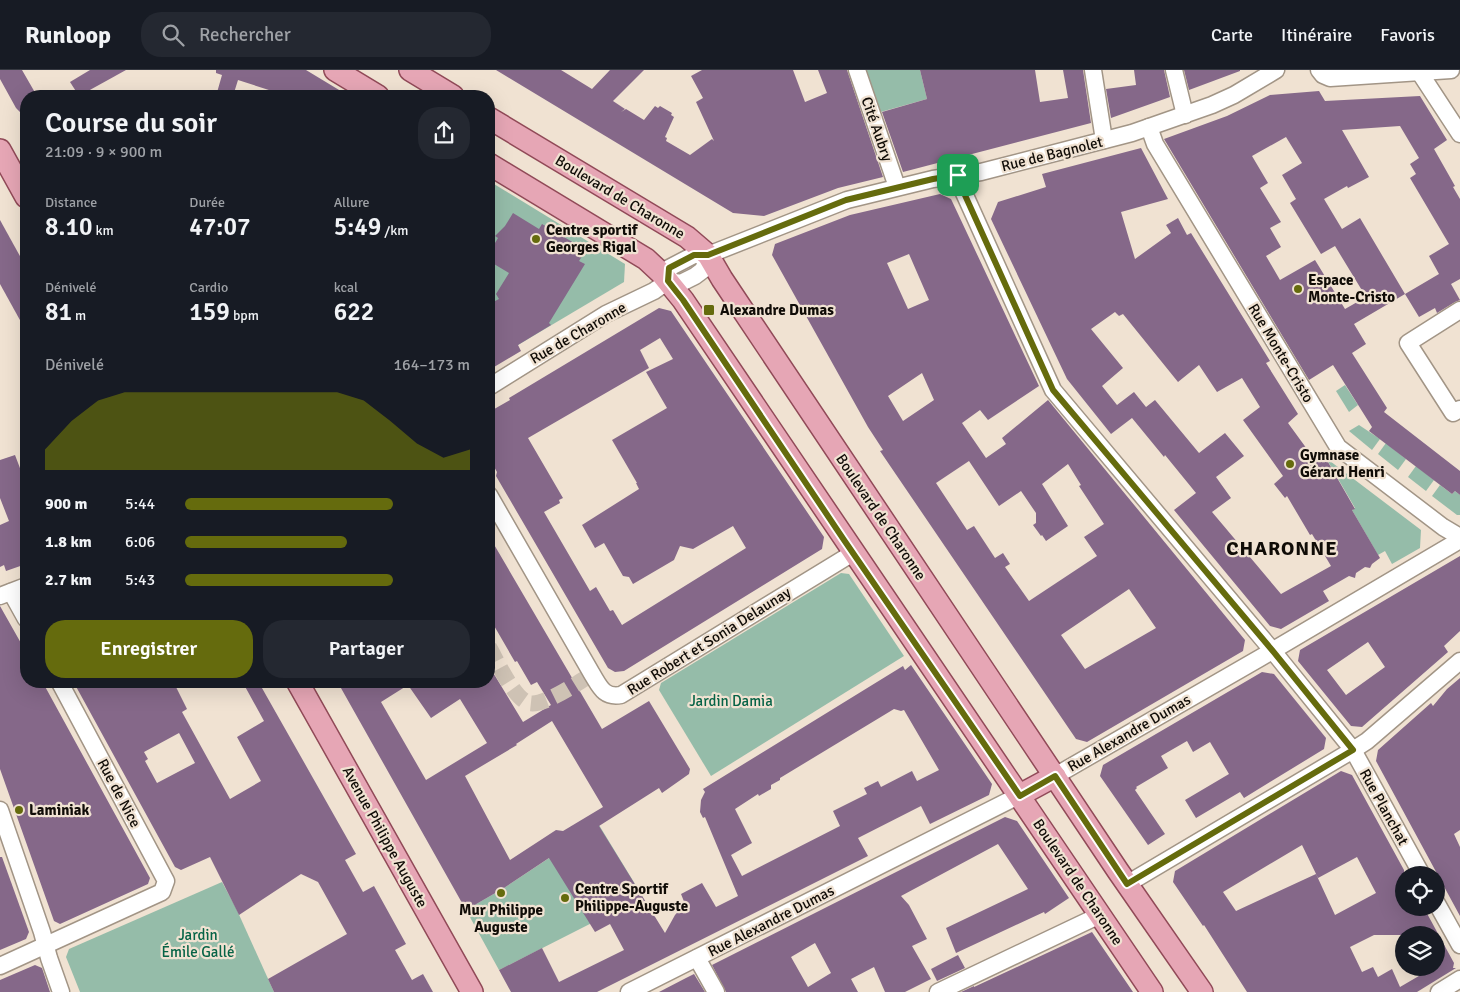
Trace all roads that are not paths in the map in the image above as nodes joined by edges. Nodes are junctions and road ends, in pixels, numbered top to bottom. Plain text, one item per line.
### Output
1 (335, 70) edge
2 (410, 70) edge
3 (857, 70) edge
4 (1093, 70) edge
5 (1174, 70) edge
6 (1276, 70) edge
7 (1319, 70) edge
8 (1452, 70) edge
9 (1420, 72) junction
10 (368, 90) edge
11 (443, 90) edge
12 (1185, 115) junction
13 (495, 122) edge
14 (1149, 127) junction
15 (1460, 134) edge
16 (1104, 140) junction
17 (0, 150) edge
18 (495, 168) edge
19 (958, 175) junction
20 (20, 186) edge
21 (897, 187) junction
22 (708, 255) junction
23 (668, 281) junction
24 (1460, 310) edge
25 (495, 383) edge
26 (1460, 409) edge
27 (495, 504) edge
28 (1460, 538) edge
29 (854, 552) junction
30 (12, 591) edge
31 (20, 607) edge
32 (1272, 650) junction
33 (1460, 661) edge
34 (63, 688) edge
35 (301, 688) edge
36 (1353, 750) junction
37 (1055, 776) junction
38 (1020, 796) junction
39 (0, 810) edge
40 (1417, 866) edge
41 (1127, 884) junction
42 (1100, 915) junction
43 (1444, 916) edge
44 (1460, 945) edge
45 (46, 946) junction
46 (697, 958) junction
47 (0, 966) edge
48 (1460, 979) edge
49 (61, 992) edge
50 (472, 992) edge
51 (630, 992) edge
52 (716, 992) edge
53 (938, 992) edge
54 (1152, 992) edge
55 (1202, 992) edge
56 (1439, 992) edge

1 - 10 main road
2 - 11 main road
3 - 21 street, Cité Aubry
4 - 16 street
5 - 12 street
6 - 12 street, Rue de Bagnolet
7 - 9 street
8 - 9 street
9 - 15 street
12 - 14 street, Rue de Bagnolet
13 - 22 main road, Boulevard de Charonne
14 - 16 street, Rue de Bagnolet
14 - 28 street, Rue Monte-Cristo
16 - 19 street, Rue de Bagnolet
17 - 20 main road
18 - 23 main road, Boulevard de Charonne
19 - 21 street, Rue de Bagnolet
19 - 32 street, Rue Planchat
21 - 22 street, Rue de Bagnolet
22 - 23 street, Rue de Charonne
22 - 37 main road, Boulevard de Charonne
23 - 25 street, Rue de Charonne
23 - 29 main road, Boulevard de Charonne
24 - 26 street
27 - 29 street, Rue Robert et Sonia Delaunay
28 - 32 street, Rue Alexandre Dumas
29 - 38 main road, Boulevard de Charonne
30 - 31 street
32 - 36 street, Rue Planchat
32 - 37 street, Rue Alexandre Dumas
33 - 36 street
34 - 45 street, Rue de Nice
35 - 50 main road, Avenue Philippe Auguste
36 - 40 street, Rue Planchat
36 - 41 street
37 - 38 main road, Rue Alexandre Dumas
37 - 41 main road, Boulevard de Charonne
38 - 42 main road, Boulevard de Charonne
38 - 46 street, Rue Alexandre Dumas
39 - 45 street
41 - 55 main road, Boulevard de Charonne
42 - 53 street
42 - 54 main road, Boulevard de Charonne
43 - 44 street
45 - 47 street, Rue de Nice
45 - 49 street
46 - 51 street, Rue Alexandre Dumas
46 - 52 street
48 - 56 street

